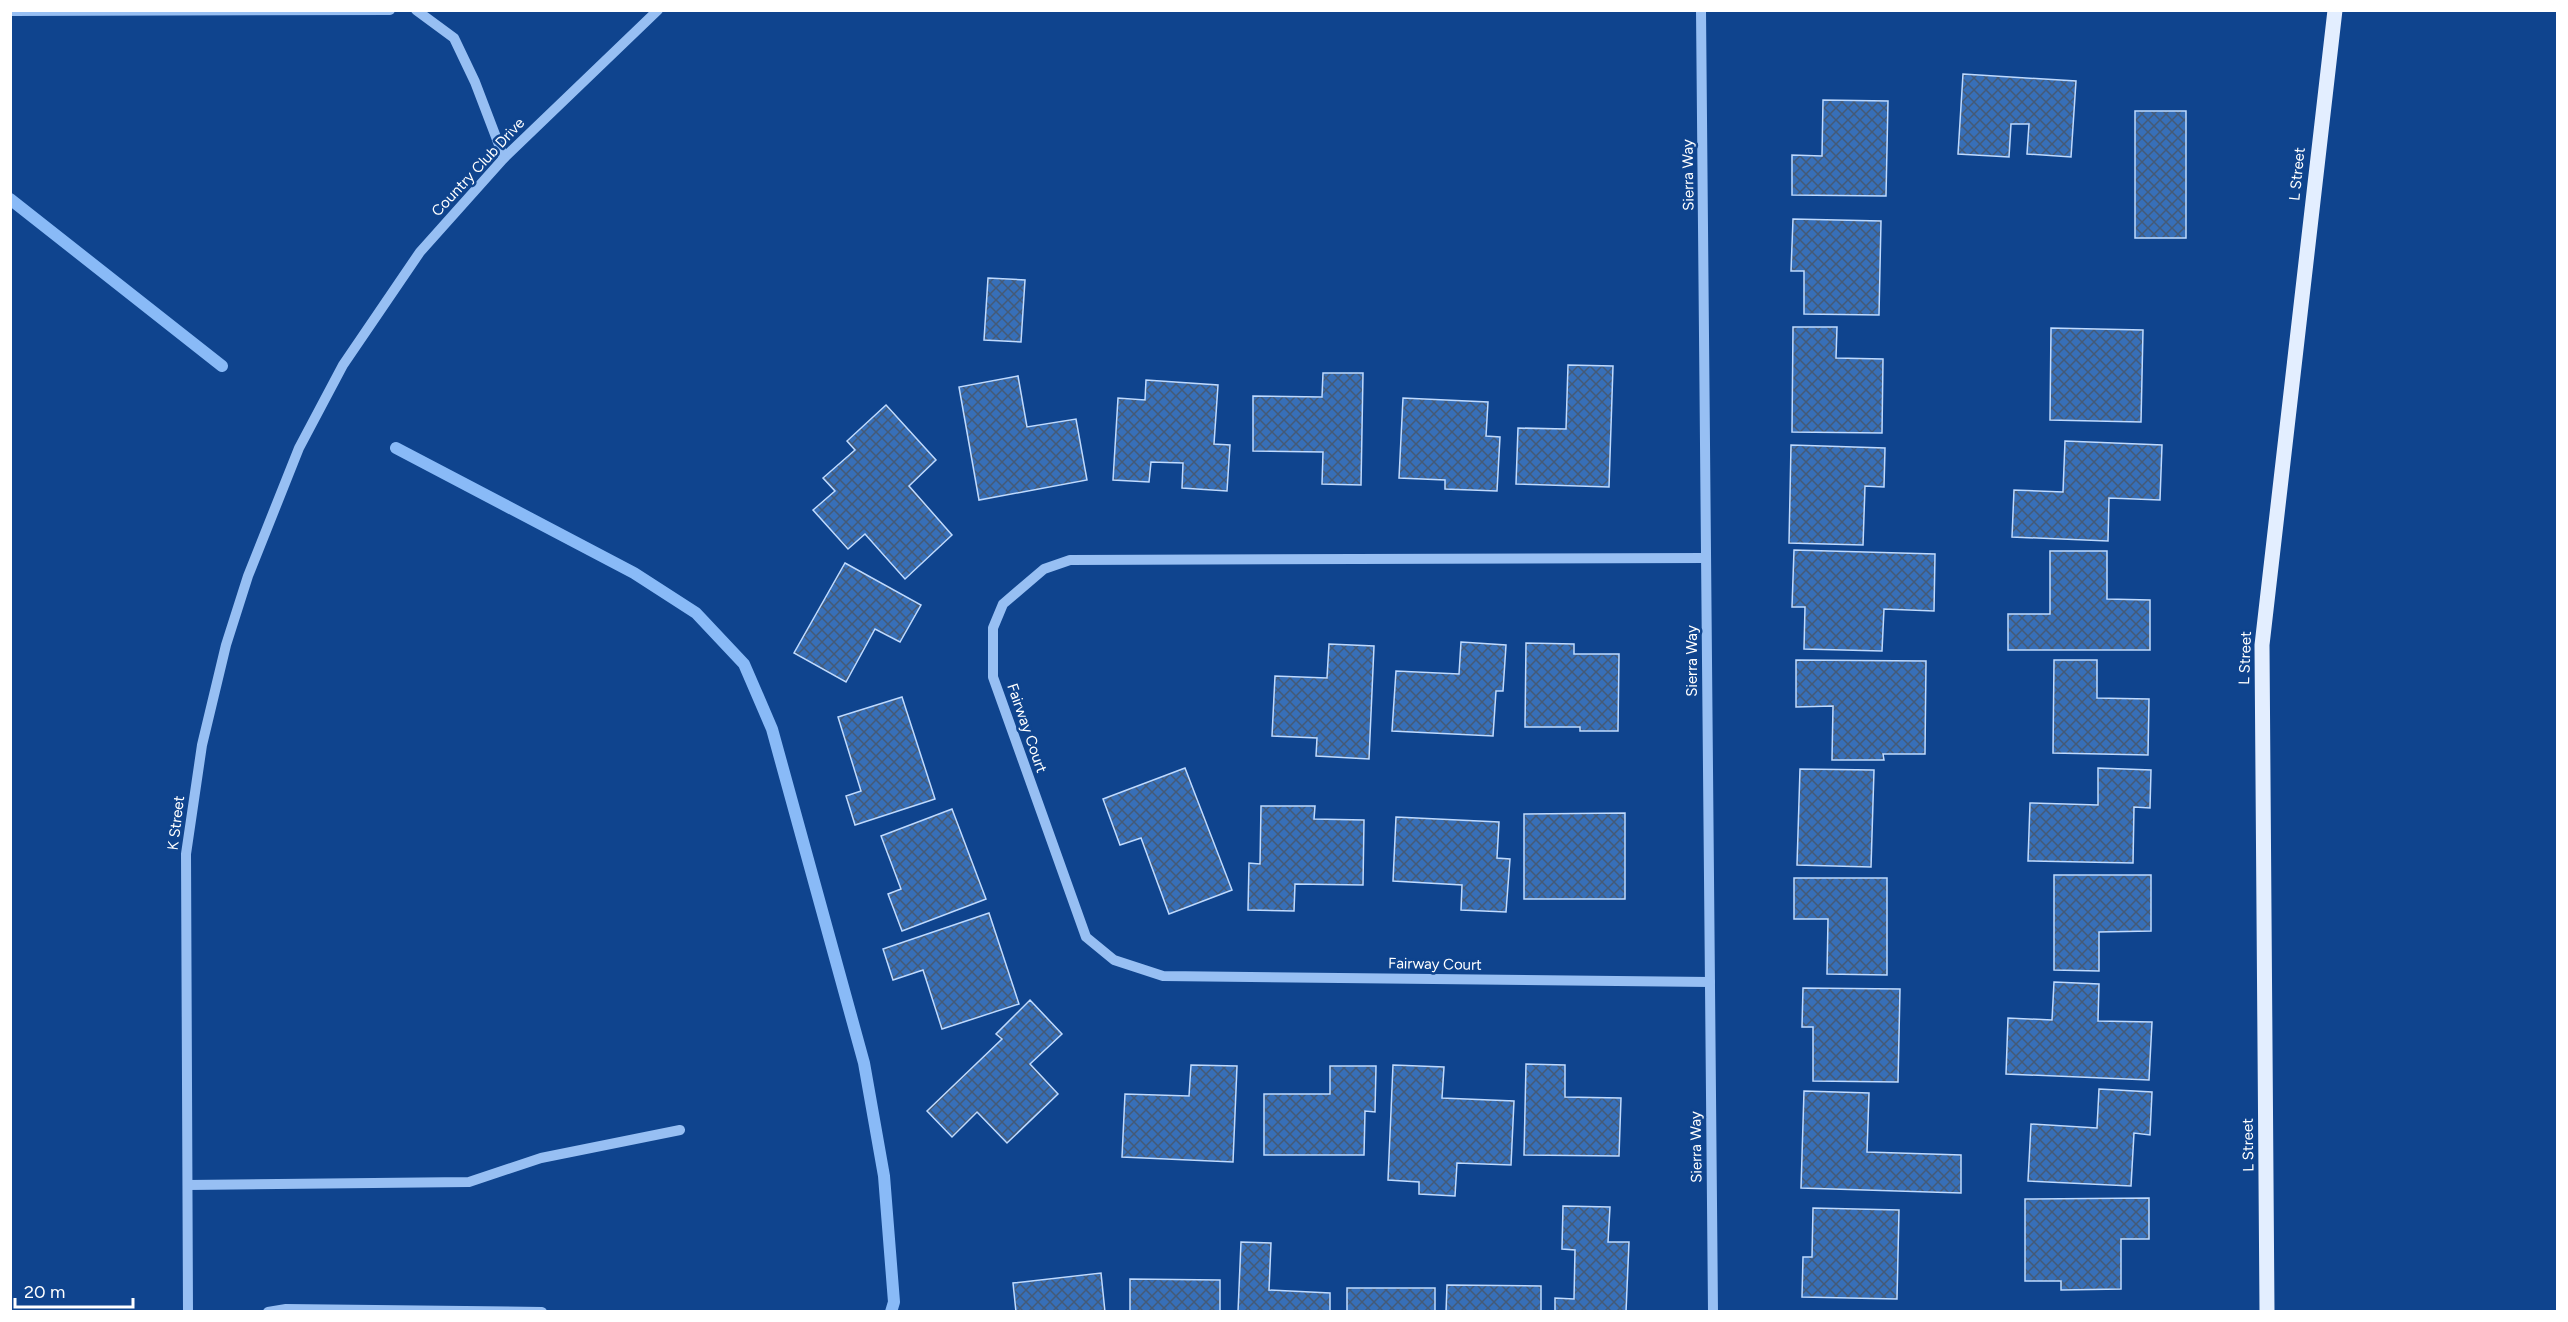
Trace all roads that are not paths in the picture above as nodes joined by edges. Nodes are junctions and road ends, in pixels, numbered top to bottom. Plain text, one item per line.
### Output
1 (390, 10) edge
2 (416, 10) edge
3 (658, 10) edge
4 (1701, 10) edge
5 (2334, 10) edge
6 (10, 11) edge
7 (188, 11) edge
8 (504, 158) junction
9 (343, 365) joint
10 (1706, 558) junction
11 (1710, 982) junction
12 (680, 1130) dead end
13 (188, 1185) junction
14 (188, 1311) edge
15 (268, 1311) edge
16 (542, 1311) edge
17 (1713, 1311) edge
18 (2267, 1311) edge

1 - 7 street
2 - 8 street
3 - 8 street, Country Club Drive
4 - 10 street, Sierra Way
5 - 18 main road, L Street
6 - 7 street
8 - 9 street, Country Club Drive
9 - 13 street, K Street
10 - 11 street, Sierra Way
10 - 11 street, Fairway Court
11 - 17 street, Sierra Way
12 - 13 street
13 - 14 street, K Street
15 - 16 street

